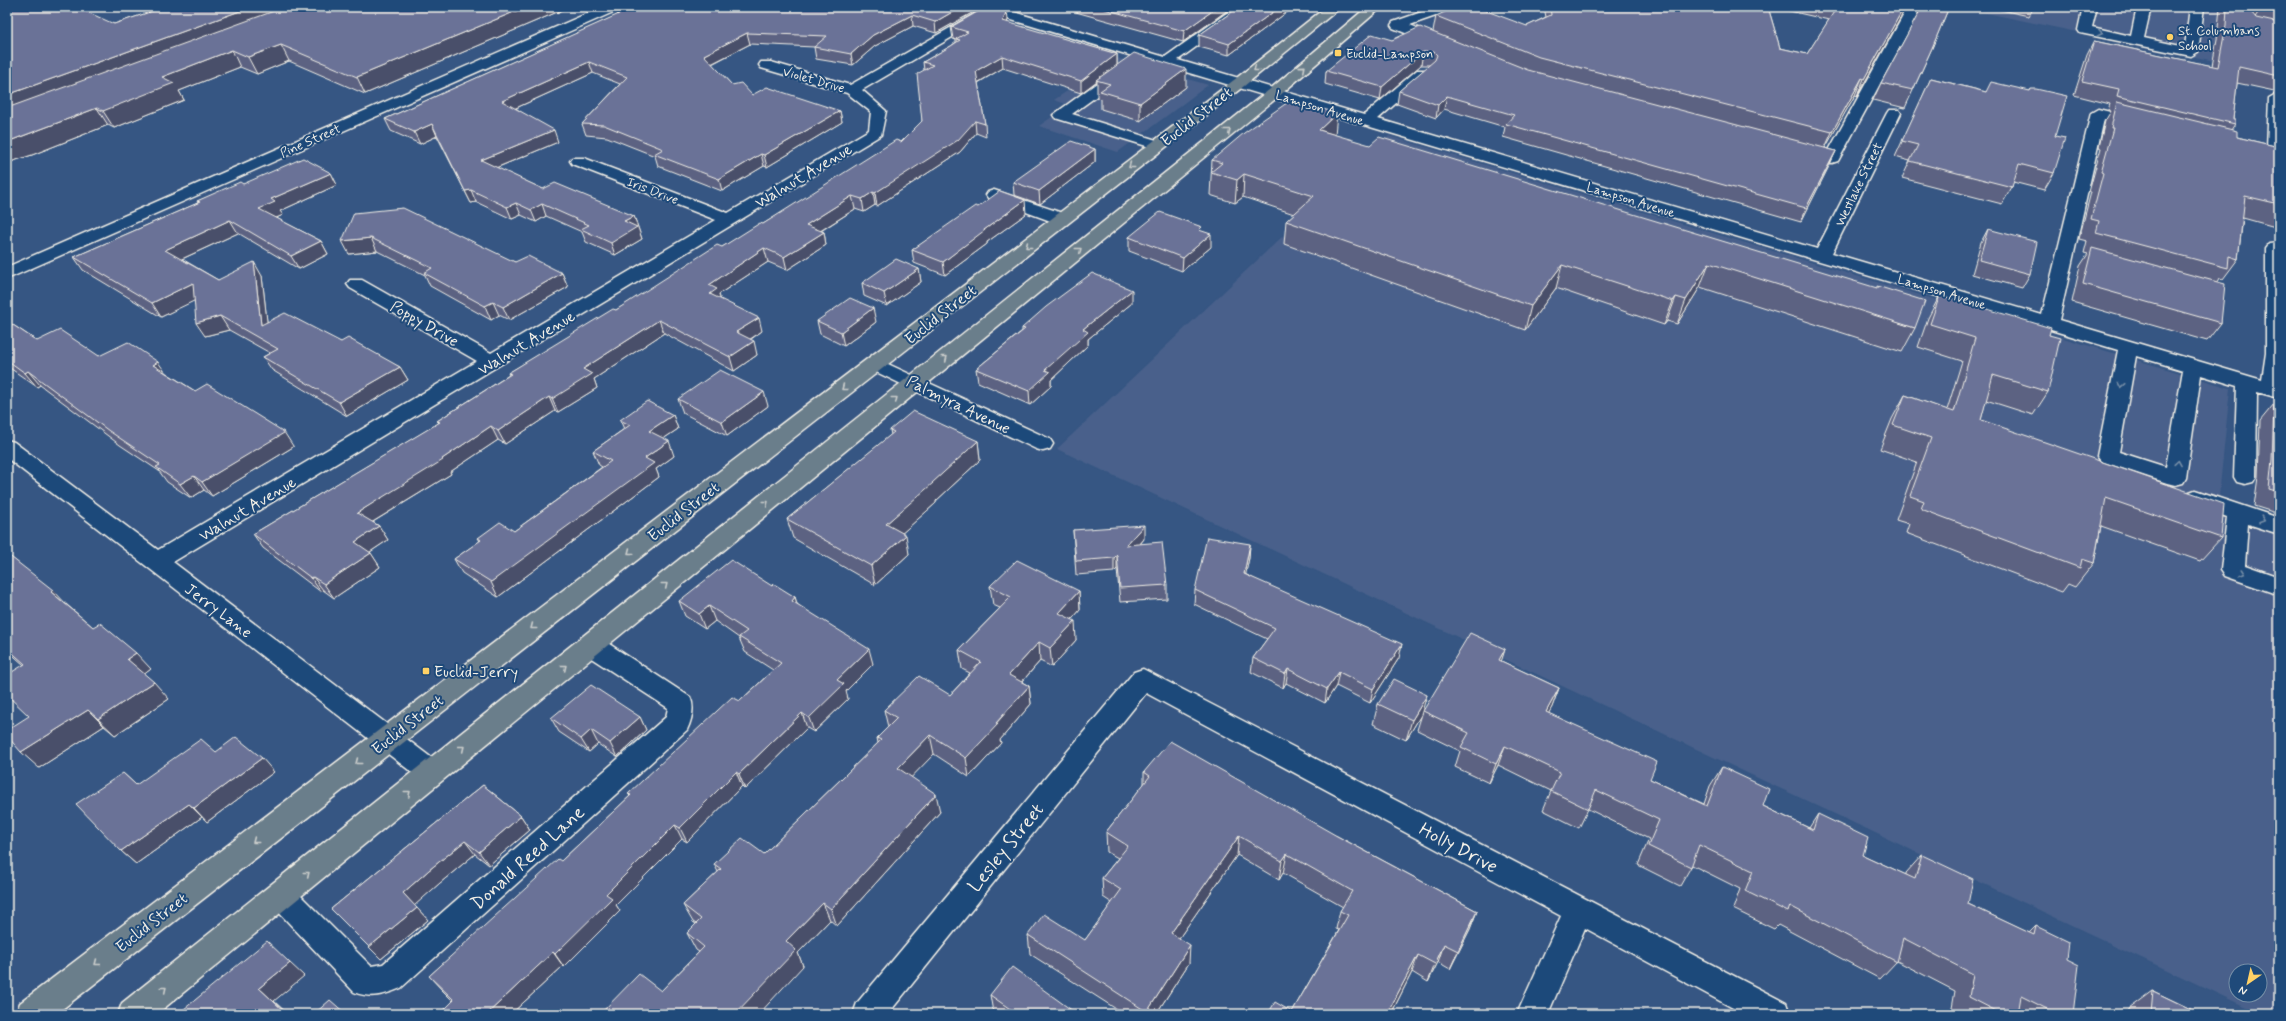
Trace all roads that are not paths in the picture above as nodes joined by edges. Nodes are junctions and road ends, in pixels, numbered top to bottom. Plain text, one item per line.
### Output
1 (613, 7) edge
2 (1244, 7) edge
3 (1334, 7) edge
4 (1375, 7) edge
5 (1448, 7) edge
6 (1880, 7) edge
7 (2090, 7) edge
8 (2144, 7) edge
9 (2198, 7) edge
10 (989, 8) edge
11 (2137, 41) junction
12 (1457, 49) edge
13 (1145, 55) junction
14 (1167, 62) junction
15 (766, 65) dead end
16 (1427, 69) edge
17 (1239, 83) junction
18 (852, 90) junction
19 (1274, 93) junction
20 (2279, 99) edge
21 (879, 111) joint
22 (1894, 113) dead end
23 (1367, 121) junction
24 (2152, 126) edge
25 (1158, 145) junction
26 (1794, 148) edge
27 (2279, 149) edge
28 (578, 161) dead end
29 (994, 195) edge
30 (728, 219) junction
31 (1062, 219) junction
32 (2279, 248) edge
33 (1822, 256) junction
34 (7, 274) edge
35 (356, 284) dead end
36 (2049, 323) junction
37 (2128, 347) junction
38 (2277, 352) edge
39 (493, 362) junction
40 (875, 364) junction
41 (2193, 366) junction
42 (2247, 382) junction
43 (915, 383) junction
44 (2275, 390) edge
45 (1042, 444) dead end
46 (7, 447) edge
47 (2119, 459) junction
48 (2244, 478) dead end
49 (2238, 512) junction
50 (2279, 526) edge
51 (156, 562) junction
52 (2279, 586) edge
53 (591, 645) junction
54 (1143, 679) joint
55 (389, 738) junction
56 (432, 773) junction
57 (281, 895) junction
58 (1578, 910) junction
59 (31, 1014) edge
60 (133, 1014) edge
61 (868, 1014) edge
62 (1532, 1014) edge
63 (1775, 1014) edge

1 - 34 street, Pine Street
2 - 14 street
3 -> 17 main road, Euclid Street
19 -> 4 main road, Euclid Street
5 - 12 street
6 - 26 street
7 -> 11 street
8 - 11 street
9 - 11 street
10 - 13 street, Lampson Avenue
10 - 18 street
13 - 14 street, Lampson Avenue
13 - 25 street
14 - 17 street, Lampson Avenue
15 - 18 street, Violet Drive
16 - 23 street
17 - 19 street, Lampson Avenue
17 - 25 main road, Euclid Street
18 - 21 street, Violet Drive
19 - 23 street, Lampson Avenue
43 -> 19 main road, Euclid Street
20 - 27 street
21 - 30 street, Walnut Avenue
22 - 33 street, Westlake Street
23 - 33 street, Lampson Avenue
24 - 36 street
25 -> 31 main road, Euclid Street
28 - 30 street, Iris Drive
29 - 31 street
30 - 39 street, Walnut Avenue
31 -> 40 main road, Euclid Street
32 - 38 street
33 - 36 street, Lampson Avenue
35 - 39 street, Poppy Drive
36 - 37 street, Lampson Avenue
37 - 41 street, Lampson Avenue
37 -> 47 street
38 - 44 street
39 - 51 street, Walnut Avenue
40 - 43 street, Palmyra Avenue
40 -> 55 main road, Euclid Street
41 - 42 street, Lampson Avenue
47 -> 41 street
42 - 44 street, Lampson Avenue
42 - 48 street
43 - 45 street, Palmyra Avenue
53 -> 43 main road, Euclid Street
46 - 51 street, Jerry Lane
47 - 49 street
49 -> 50 street
49 -> 52 street
51 - 55 street, Jerry Lane
56 -> 53 main road, Euclid Street
53 - 57 street, Donald Reed Lane
54 - 58 street, Holly Drive
54 - 61 street, Lesley Street
55 - 56 street, Jerry Lane
55 -> 59 main road, Euclid Street
57 -> 56 main road, Euclid Street
60 -> 57 main road, Euclid Street
58 - 62 street
58 - 63 street, Holly Drive

